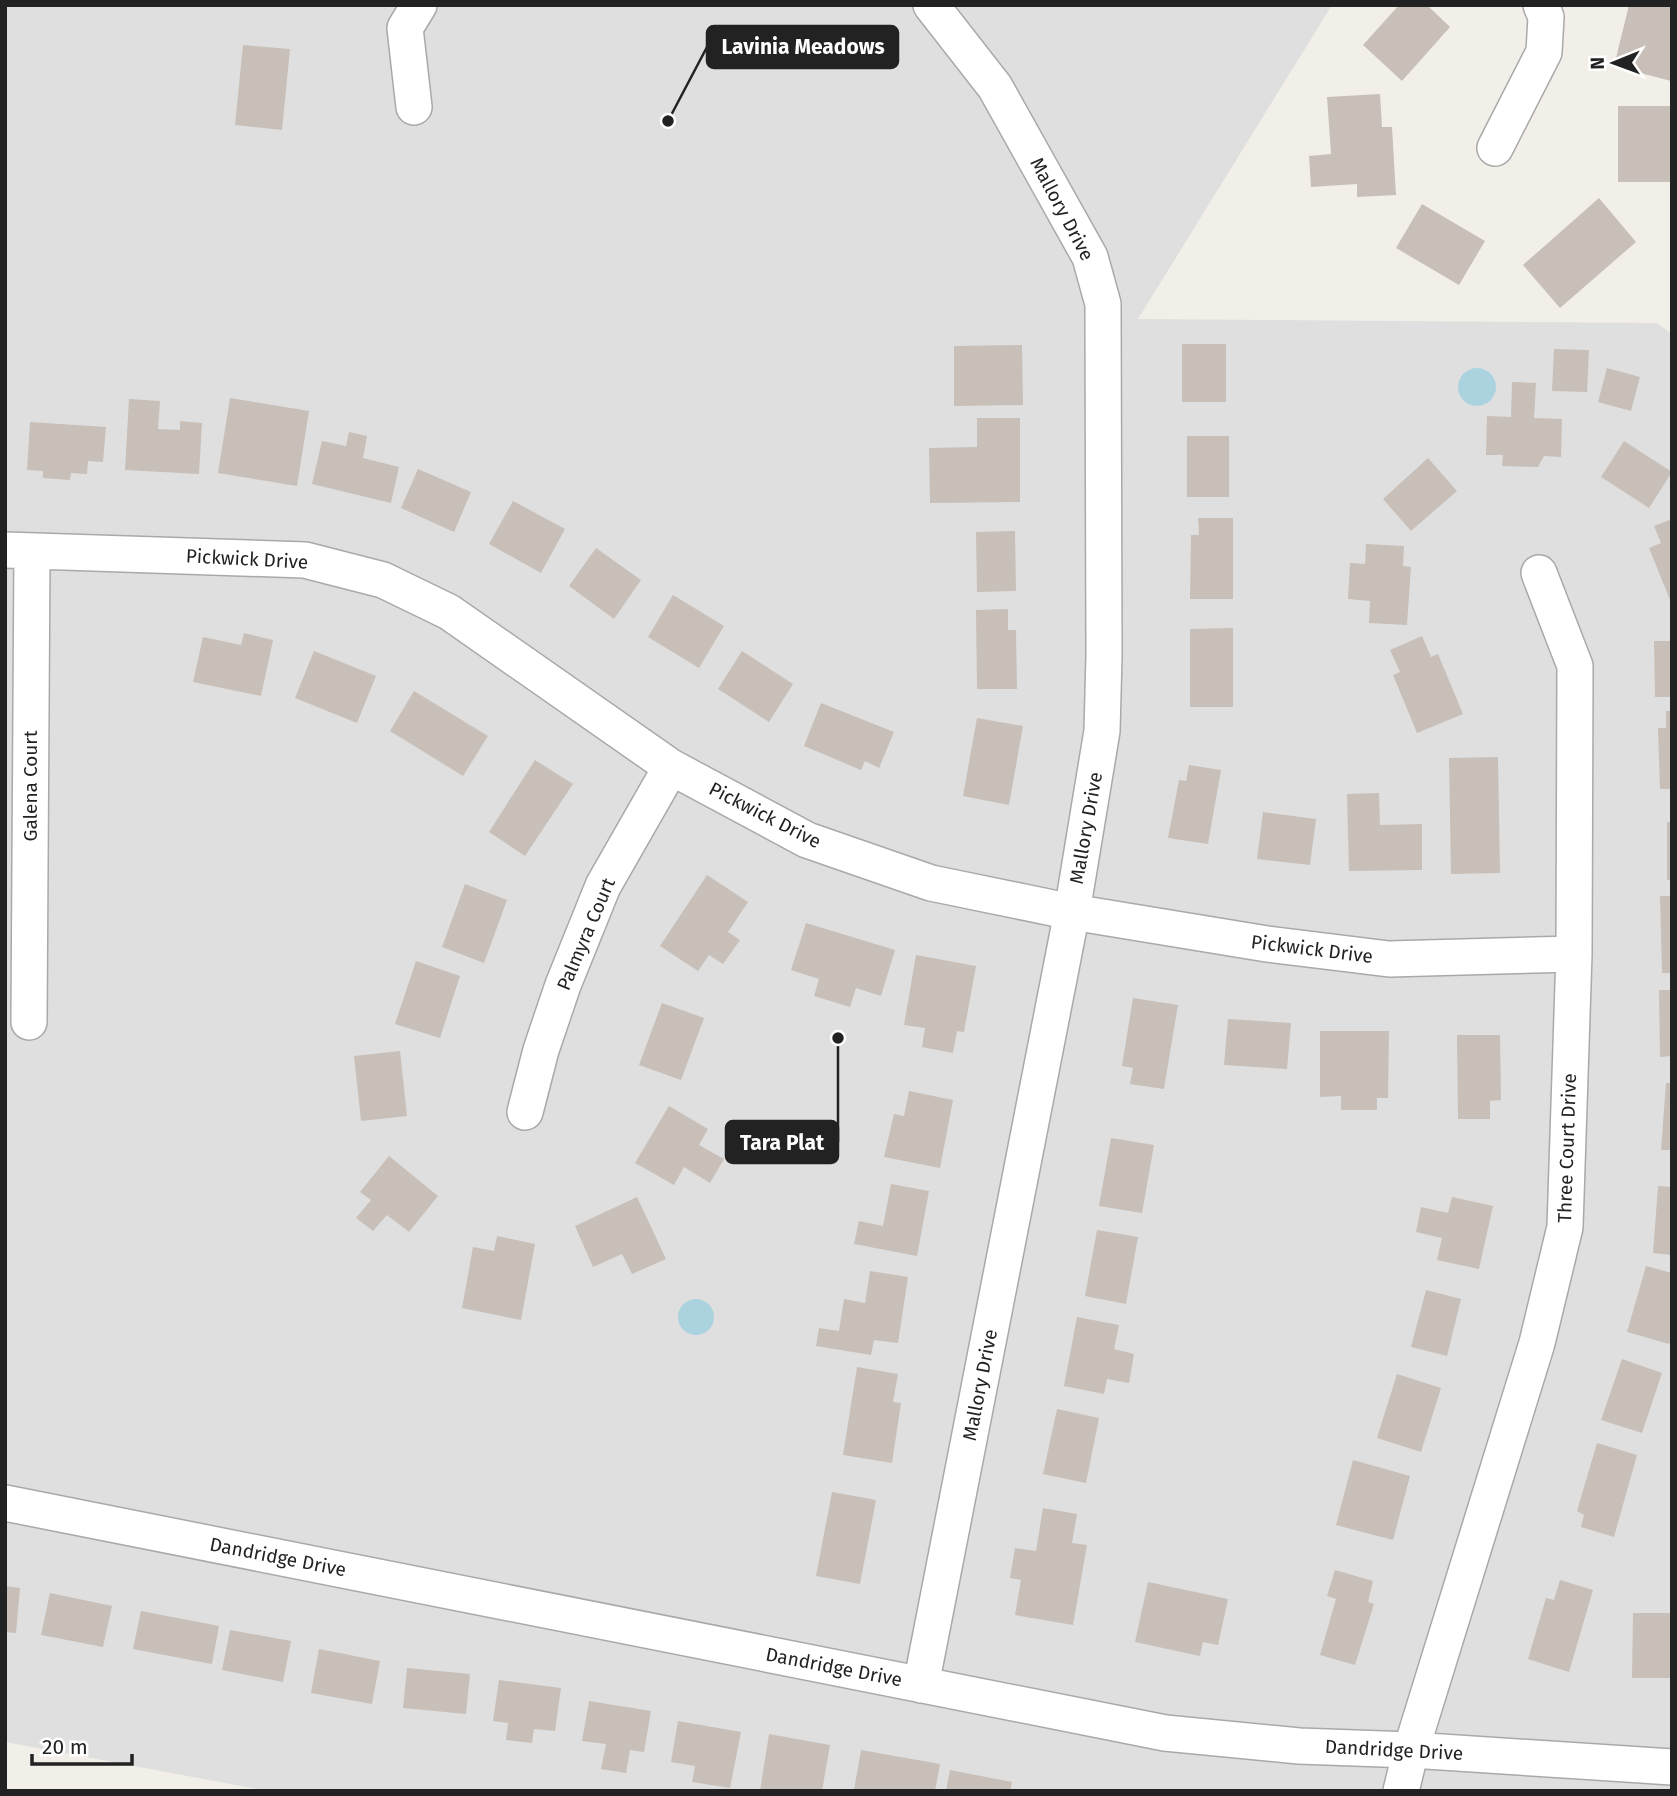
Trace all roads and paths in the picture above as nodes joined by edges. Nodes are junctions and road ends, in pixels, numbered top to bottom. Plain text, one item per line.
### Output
1 (419, 5) edge
2 (931, 5) edge
3 (1541, 5) edge
4 (414, 107) dead end
5 (1495, 148) dead end
6 (19, 551) edge
7 (1539, 573) dead end
8 (671, 767) junction
9 (1072, 912) junction
10 (1574, 954) junction
11 (29, 1022) dead end
12 (525, 1112) dead end
13 (5, 1503) edge
14 (921, 1685) junction
15 (1411, 1750) junction
16 (1672, 1767) edge
17 (1401, 1791) edge

1 - 4 street
2 - 9 street, Mallory Drive
3 - 5 street
6 - 8 street, Pickwick Drive
6 - 11 street, Galena Court
7 - 10 street, Three Court Drive
8 - 9 street, Pickwick Drive
8 - 12 street, Palmyra Court
9 - 10 street, Pickwick Drive
9 - 14 street, Mallory Drive
10 - 15 street, Three Court Drive
13 - 14 street, Dandridge Drive
14 - 15 street, Dandridge Drive
15 - 16 street, Dandridge Drive
15 - 17 street, Three Court Drive

